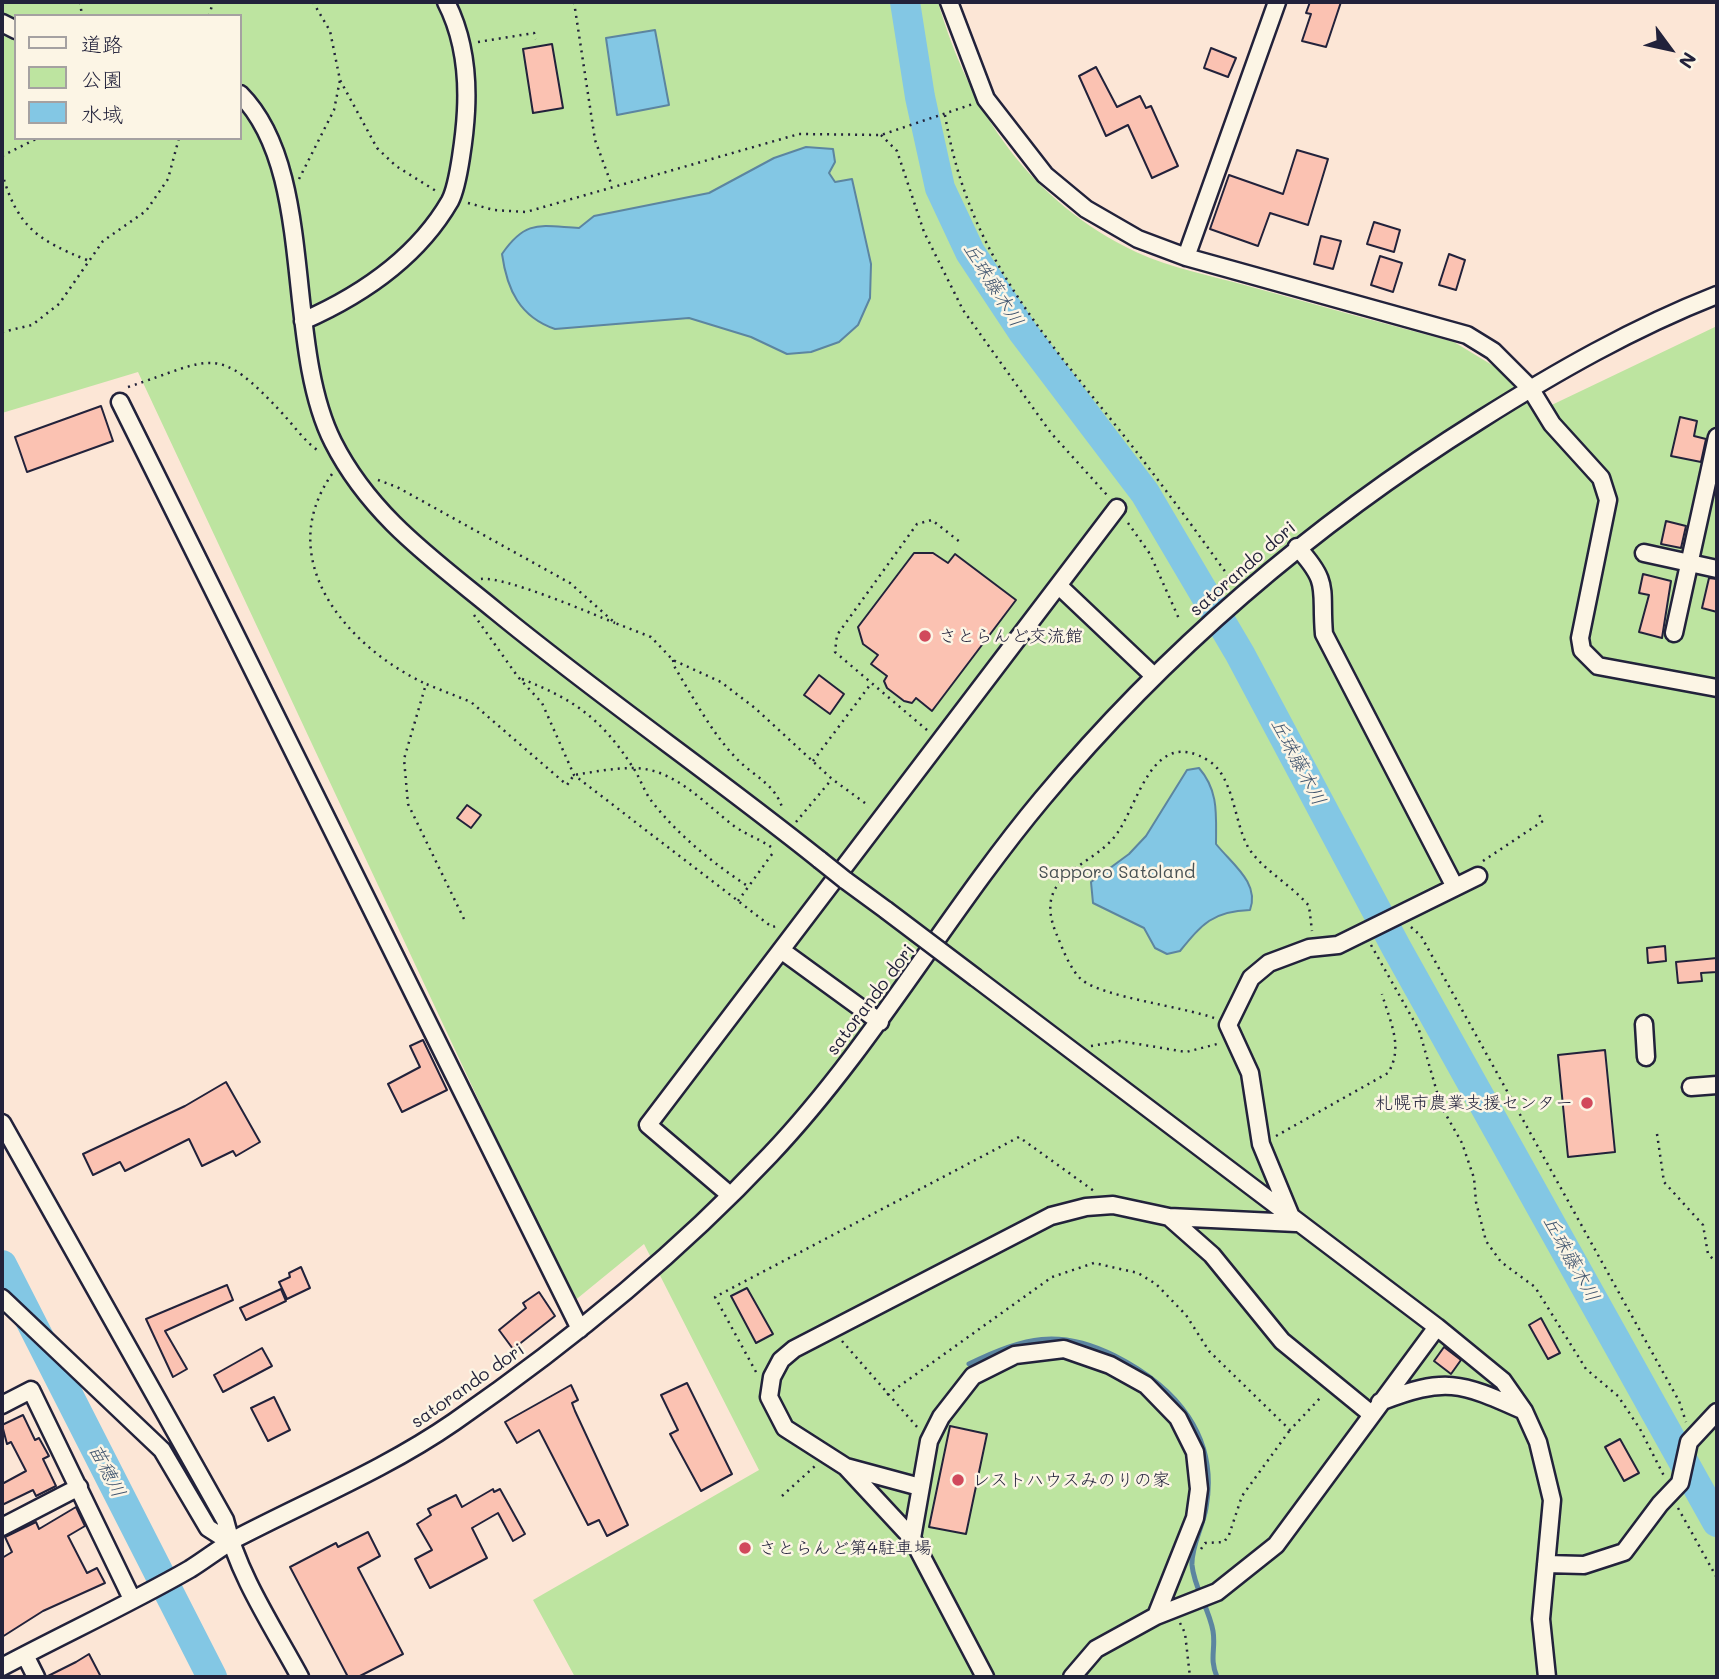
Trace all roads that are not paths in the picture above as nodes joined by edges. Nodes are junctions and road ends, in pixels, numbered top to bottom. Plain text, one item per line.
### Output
1 (446, 2) edge
2 (949, 2) edge
3 (1277, 2) edge
4 (242, 96) edge
5 (1186, 257) junction
6 (1717, 295) edge
7 (303, 321) junction
8 (1530, 388) junction
9 (120, 402) dead end
10 (1717, 437) edge
11 (1117, 508) road end
12 (1297, 547) junction
13 (1644, 553) dead end
14 (1690, 563) junction
15 (1717, 569) edge
16 (1059, 586) junction
17 (1674, 633) dead end
18 (1154, 676) junction
19 (1717, 688) edge
20 (1478, 876) road end
21 (1455, 887) junction
22 (781, 950) junction
23 (880, 1023) junction
24 (1644, 1024) dead end
25 (1646, 1056) dead end
26 (1717, 1085) edge
27 (1691, 1087) dead end
28 (2, 1123) edge
29 (730, 1195) junction
30 (1170, 1217) junction
31 (1294, 1222) junction
32 (2, 1297) edge
33 (1437, 1327) junction
34 (580, 1329) junction
35 (2, 1405) edge
36 (1374, 1408) junction
37 (1524, 1411) junction
38 (1717, 1412) edge
39 (846, 1466) junction
40 (79, 1487) junction
41 (920, 1487) junction
42 (2, 1527) edge
43 (912, 1538) junction
44 (230, 1542) junction
45 (1546, 1564) junction
46 (132, 1599) junction
47 (1156, 1616) junction
48 (24, 1655) junction
49 (2, 1667) edge
50 (36, 1677) edge
51 (300, 1677) edge
52 (985, 1677) edge
53 (1072, 1677) edge
54 (1547, 1677) edge

1 - 7 street
2 - 5 street
3 - 5 street
4 - 7 street
5 - 8 street
6 - 8 street, satorando dori
7 - 31 street, bridge
8 - 12 street, satorando dori
8 - 19 street
9 - 34 street
10 - 14 street
11 - 16 street
12 - 18 street, satorando dori
12 - 21 street
13 - 14 street
14 - 15 street
14 - 17 street
16 - 18 street
16 - 22 street
18 - 23 street, satorando dori
20 - 21 street
21 - 31 street
22 - 23 street
22 - 29 street
23 - 29 street, satorando dori
24 - 25 street
26 - 27 street
28 - 44 street
29 - 34 street, satorando dori
30 - 31 street
30 - 36 street
30 - 39 street
31 - 33 street
32 - 44 street
33 - 36 street
33 - 37 street
34 - 44 street, satorando dori
35 - 40 street
36 - 37 street
36 - 47 street
37 - 45 street
38 - 45 street
39 - 41 street
39 - 43 street
40 - 42 street
40 - 46 street
41 - 43 street
41 - 47 street
43 - 52 street
44 - 46 street, satorando dori
44 - 51 street
45 - 54 street
46 - 48 street, satorando dori
47 - 53 street
48 - 49 street, satorando dori
48 - 50 street

